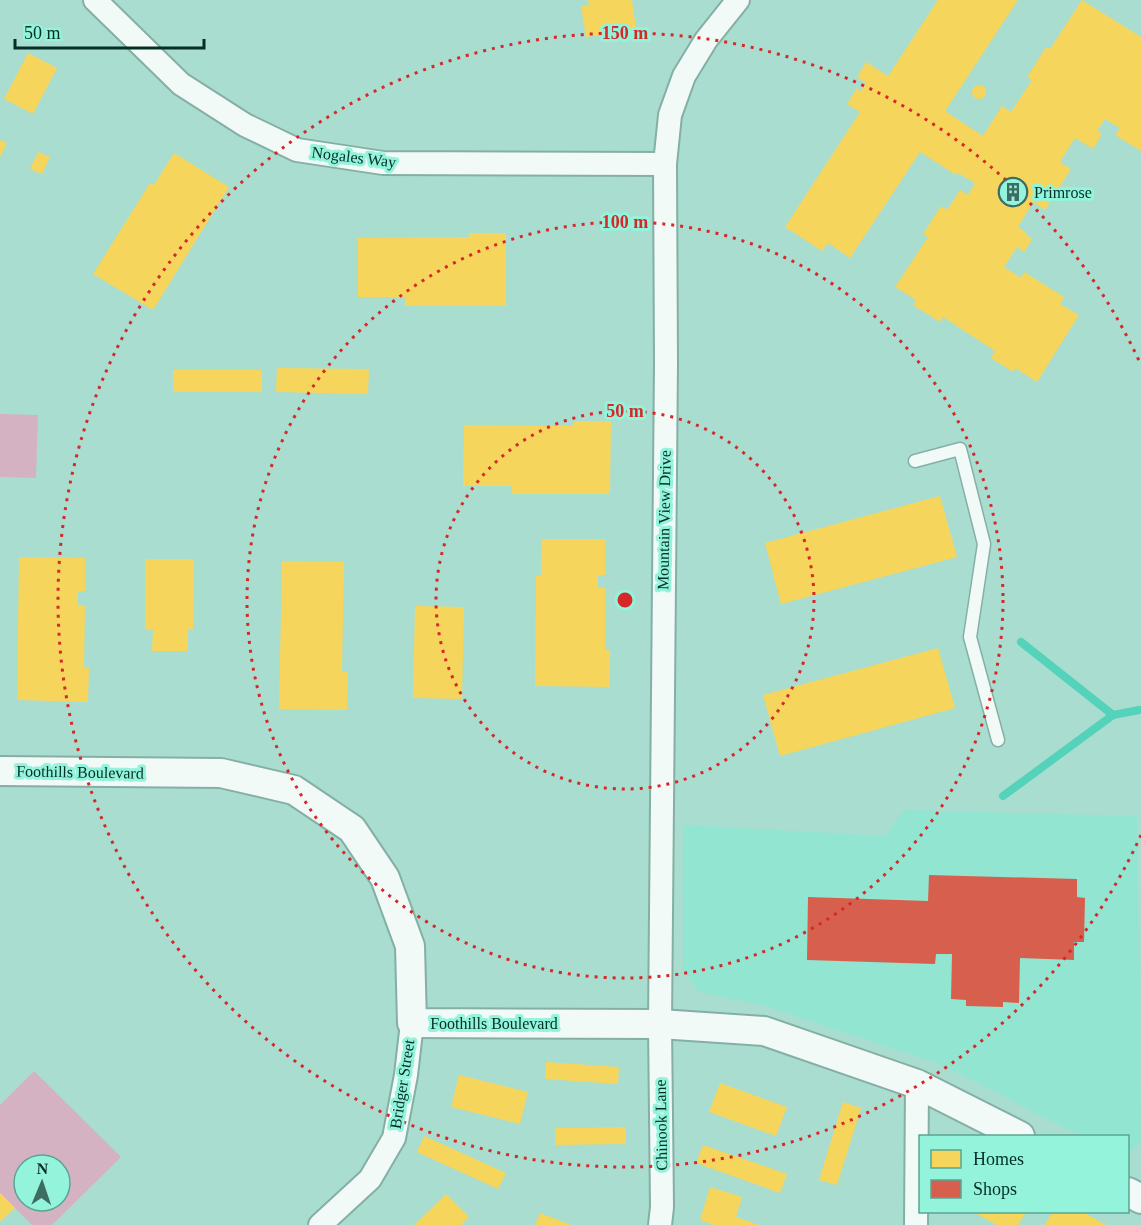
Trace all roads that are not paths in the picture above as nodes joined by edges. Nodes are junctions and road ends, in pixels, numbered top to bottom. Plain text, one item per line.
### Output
1 (95, 0) edge
2 (738, 0) edge
3 (665, 164) junction
4 (915, 461) dead end
5 (998, 740) dead end
6 (0, 771) edge
7 (412, 1023) junction
8 (660, 1024) junction
9 (916, 1084) junction
10 (1016, 1135) edge
11 (320, 1225) edge
12 (660, 1225) edge
13 (916, 1225) edge

1 - 3 street, Nogales Way
2 - 3 street, Mountain View Drive
3 - 8 street, Mountain View Drive
4 - 5 lane
6 - 7 street, Foothills Boulevard
7 - 8 street, Foothills Boulevard
7 - 11 street, Bridger Street
8 - 9 street, Foothills Boulevard
8 - 12 street, Chinook Lane
9 - 10 street, Foothills Boulevard
9 - 13 street

